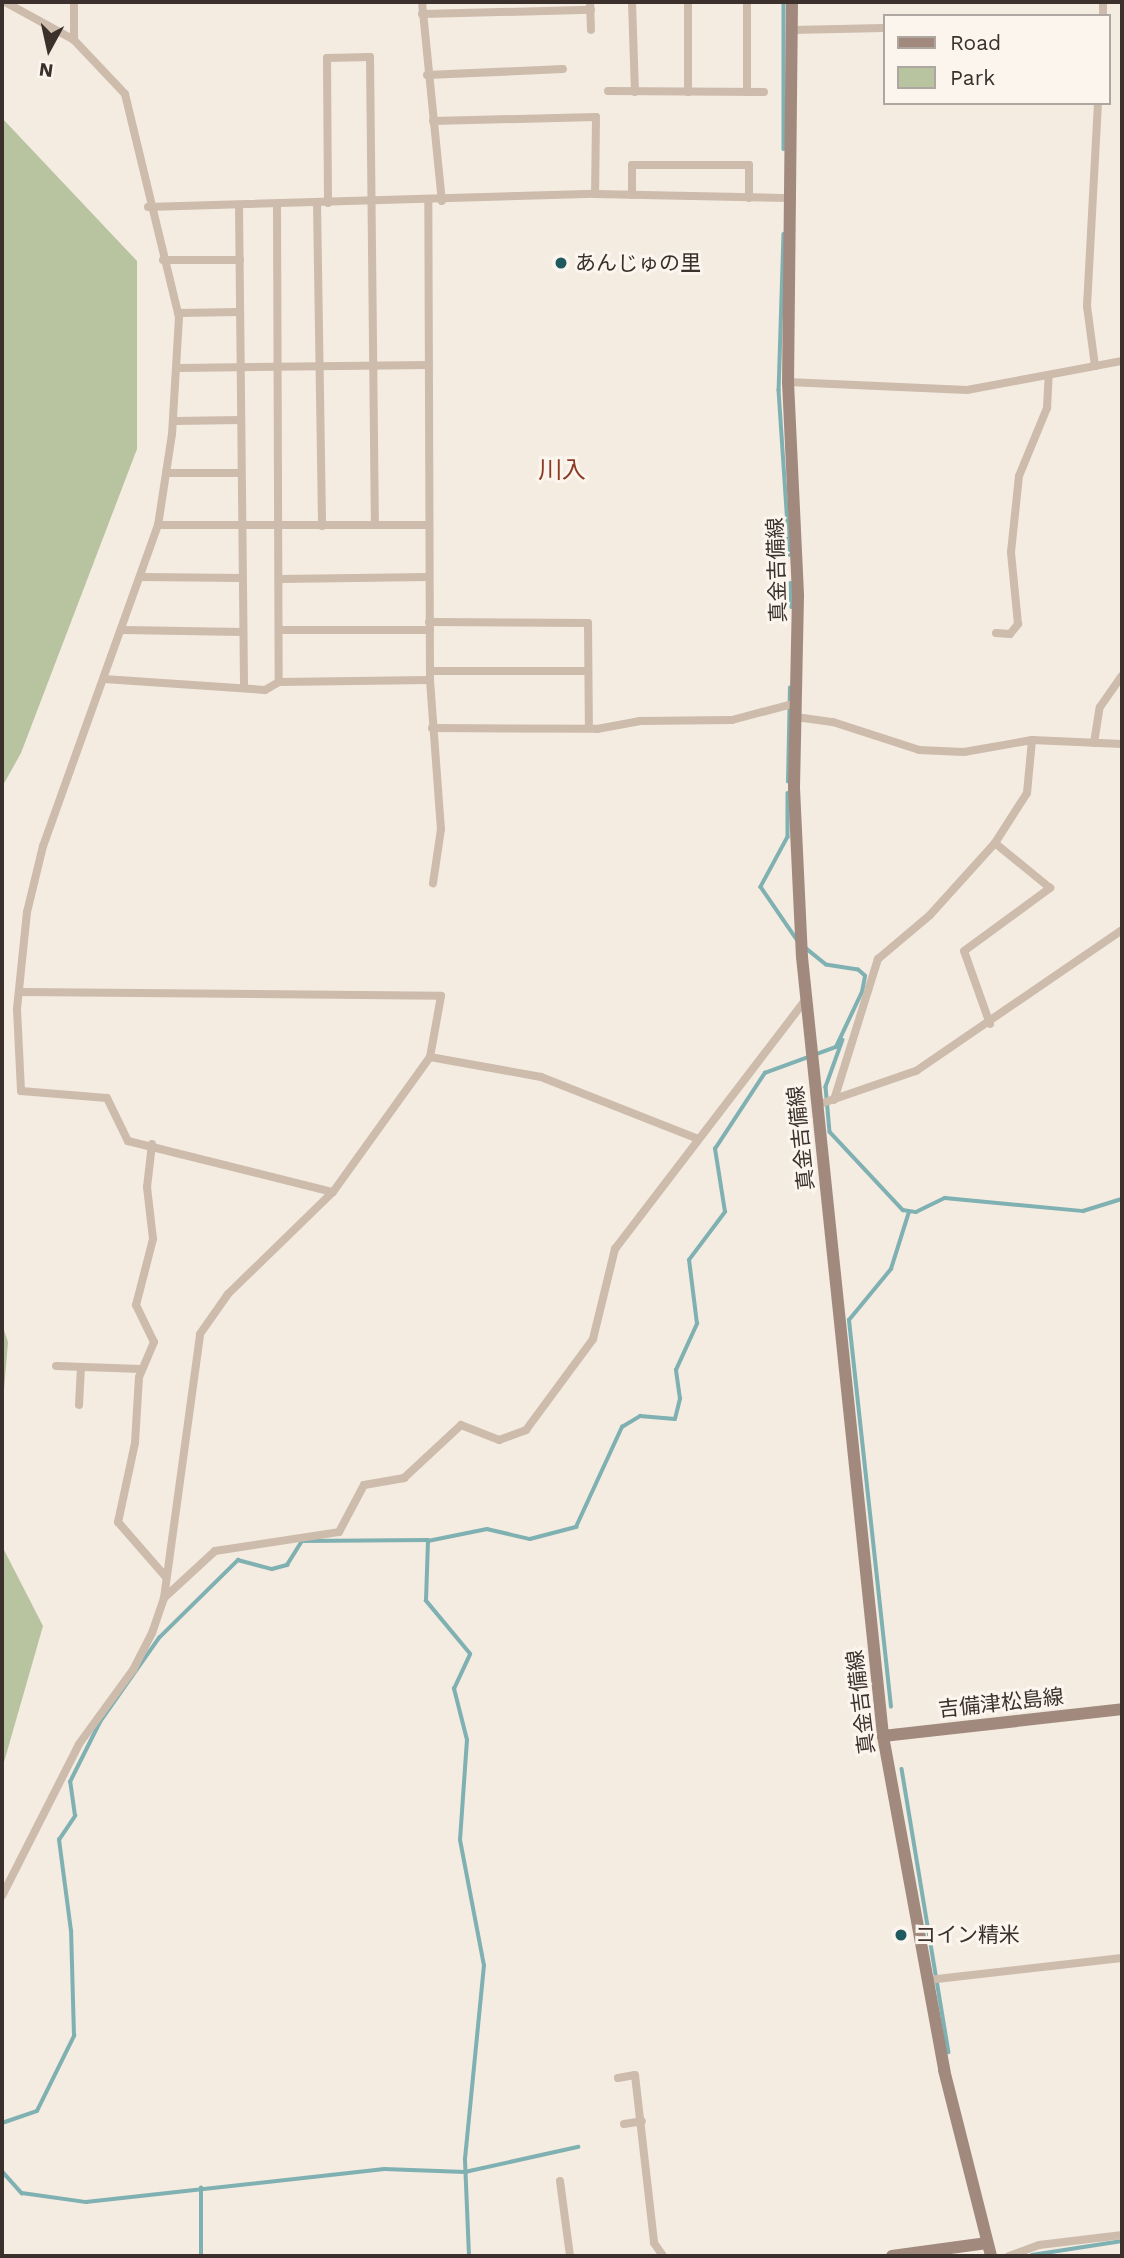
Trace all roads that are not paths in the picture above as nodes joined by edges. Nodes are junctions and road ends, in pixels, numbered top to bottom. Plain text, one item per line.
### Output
1 (5, 2) edge
2 (74, 2) edge
3 (422, 2) edge
4 (632, 2) edge
5 (688, 2) edge
6 (747, 2) edge
7 (792, 2) edge
8 (590, 6) edge
9 (422, 14) junction
10 (883, 28) edge
11 (591, 30) dead end
12 (792, 30) junction
13 (74, 40) junction
14 (563, 69) dead end
15 (427, 75) junction
16 (608, 92) dead end
17 (635, 92) junction
18 (688, 92) junction
19 (747, 92) junction
20 (764, 92) dead end
21 (1098, 105) edge
22 (433, 121) junction
23 (595, 194) junction
24 (632, 195) junction
25 (750, 198) junction
26 (787, 198) junction
27 (428, 201) junction
28 (442, 201) junction
29 (372, 202) junction
30 (317, 203) junction
31 (328, 203) junction
32 (277, 204) junction
33 (239, 205) junction
34 (148, 207) junction
35 (163, 260) junction
36 (240, 260) junction
37 (240, 312) junction
38 (178, 313) junction
39 (1122, 361) edge
40 (428, 365) junction
41 (373, 366) junction
42 (1095, 366) junction
43 (278, 367) junction
44 (319, 367) junction
45 (178, 368) junction
46 (240, 368) junction
47 (1049, 375) junction
48 (788, 382) junction
49 (241, 420) junction
50 (174, 421) junction
51 (241, 472) junction
52 (166, 473) junction
53 (375, 525) junction
54 (429, 525) junction
55 (158, 526) junction
56 (242, 526) junction
57 (279, 526) junction
58 (321, 526) junction
59 (141, 577) junction
60 (429, 577) junction
61 (243, 578) junction
62 (279, 579) junction
63 (430, 626) junction
64 (123, 630) junction
65 (279, 631) junction
66 (243, 632) junction
67 (996, 633) dead end
68 (588, 671) junction
69 (430, 676) junction
70 (1122, 676) edge
71 (104, 679) junction
72 (279, 682) junction
73 (244, 688) junction
74 (791, 702) junction
75 (796, 718) junction
76 (432, 728) junction
77 (589, 728) junction
78 (1032, 740) junction
79 (1094, 743) junction
80 (1122, 744) edge
81 (995, 843) junction
82 (433, 883) dead end
83 (1122, 930) edge
84 (20, 992) junction
85 (807, 999) junction
86 (990, 1024) junction
87 (430, 1057) junction
88 (827, 1102) junction
89 (696, 1138) junction
90 (152, 1144) junction
91 (333, 1192) junction
92 (55, 1366) dead end
93 (81, 1367) junction
94 (141, 1369) junction
95 (79, 1405) dead end
96 (167, 1577) junction
97 (164, 1598) junction
98 (1122, 1709) edge
99 (883, 1736) junction
100 (2, 1896) edge
101 (1122, 1958) edge
102 (928, 1980) junction
103 (618, 2078) dead end
104 (642, 2121) junction
105 (624, 2124) dead end
106 (560, 2181) dead end
107 (1122, 2235) edge
108 (987, 2243) junction
109 (570, 2256) edge
110 (663, 2256) edge
111 (892, 2256) edge
112 (991, 2256) edge
113 (1009, 2256) edge

1 - 13 street
2 - 13 street
3 - 9 street
4 - 17 street
5 - 18 street
6 - 19 street
7 - 12 main road, 真金吉備線
8 - 9 street
8 - 11 street
9 - 15 street
10 - 12 street
12 - 26 main road, 真金吉備線
13 - 34 street
14 - 15 street
15 - 22 street
16 - 17 street
17 - 18 street
18 - 19 street
19 - 20 street
21 - 42 street
22 - 23 street
22 - 28 street
23 - 24 street
23 - 28 street
24 - 25 street
24 - 25 street
25 - 26 street
26 - 48 main road, 真金吉備線
27 - 28 street
27 - 29 street
27 - 40 street
29 - 31 street
29 - 31 street
29 - 41 street
30 - 31 street
30 - 32 street
30 - 44 street
32 - 33 street
32 - 43 street
33 - 34 street
33 - 36 street
34 - 35 street
35 - 36 street
35 - 38 street
36 - 37 street
37 - 38 street
37 - 46 street
38 - 45 street
39 - 42 street
40 - 41 street
40 - 54 street
41 - 44 street
41 - 53 street
42 - 47 street
43 - 44 street
43 - 46 street
43 - 57 street
44 - 58 street
45 - 46 street
45 - 50 street
46 - 49 street
47 - 48 street
47 - 67 street
48 - 74 main road, 真金吉備線
49 - 50 street
49 - 51 street
50 - 52 street
51 - 52 street
51 - 56 street
52 - 55 street
53 - 54 street
53 - 58 street
54 - 60 street
55 - 56 street
55 - 59 street
56 - 57 street
56 - 61 street
57 - 58 street
57 - 62 street
59 - 61 street
59 - 64 street
60 - 62 street
60 - 63 street
61 - 66 street
62 - 65 street
63 - 65 street
63 - 68 street
63 - 69 street
64 - 66 street
64 - 71 street
65 - 72 street
66 - 73 street
68 - 69 street
68 - 77 street
69 - 72 street
69 - 76 street
70 - 79 street
71 - 73 street
71 - 84 street
72 - 73 street
74 - 75 main road, 真金吉備線
74 - 77 street
75 - 78 street
75 - 85 main road, 真金吉備線
76 - 77 street
76 - 82 street
78 - 79 street
78 - 81 street
79 - 80 street
81 - 86 street
81 - 88 street
83 - 86 street
84 - 87 street
84 - 90 street
85 - 88 main road, 真金吉備線
85 - 89 street
86 - 88 street
87 - 89 street
87 - 91 street
88 - 99 main road, 真金吉備線
89 - 97 street
90 - 91 street
90 - 94 street
91 - 96 street
92 - 93 street
93 - 94 street
93 - 95 street
94 - 96 street
96 - 97 street
97 - 100 street
98 - 99 main road, 吉備津松島線
99 - 102 main road, 真金吉備線
101 - 102 street
102 - 108 main road, 真金吉備線
103 - 104 street
104 - 105 street
104 - 110 street
106 - 109 street
107 - 113 street
108 - 111 main road
108 - 112 main road, 真金吉備線

